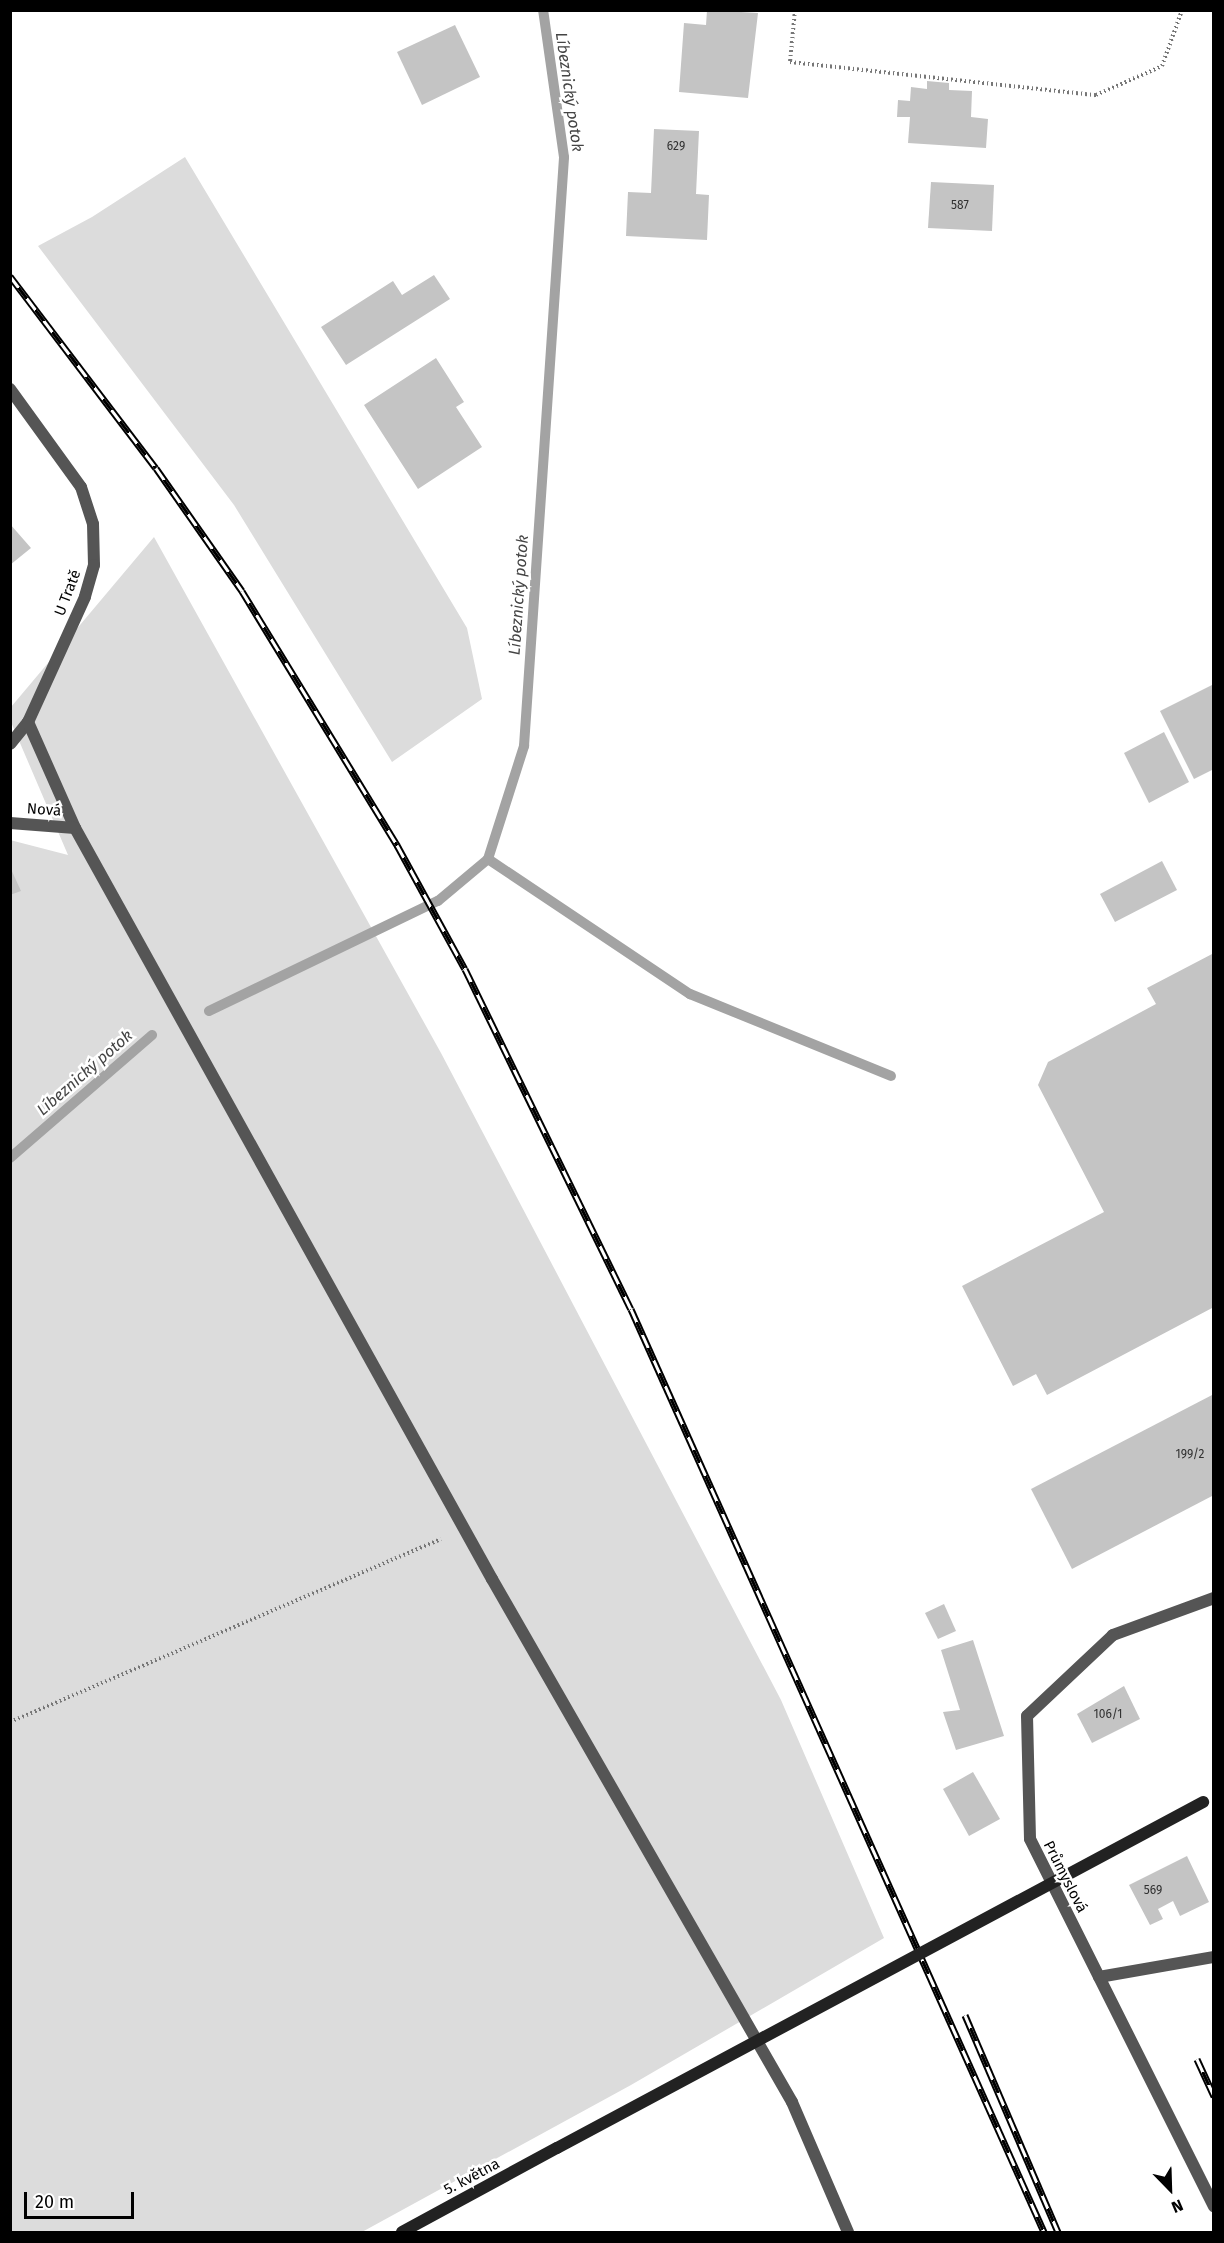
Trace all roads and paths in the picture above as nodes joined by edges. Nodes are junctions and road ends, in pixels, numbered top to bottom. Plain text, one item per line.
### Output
1 (795, 10) edge
2 (1182, 10) edge
3 (10, 389) edge
4 (28, 722) junction
5 (10, 744) edge
6 (10, 823) edge
7 (75, 828) junction
8 (465, 1529) junction
9 (1214, 1598) edge
10 (10, 1722) edge
11 (1208, 1800) edge
12 (1214, 1957) edge
13 (1099, 1977) junction
14 (1214, 2207) edge
15 (418, 2229) edge
16 (402, 2232) edge
17 (848, 2232) edge

1 - 2 path
3 - 4 street, U Tratě
4 - 5 street, U Tratě
4 - 7 street
6 - 7 street, Nová
7 - 8 street
8 - 10 path
8 - 17 street
9 - 13 street, Průmyslová
11 - 15 main road, 5. května, bridge
12 - 13 street
13 - 14 street, Průmyslová
15 - 16 main road, 5. května

